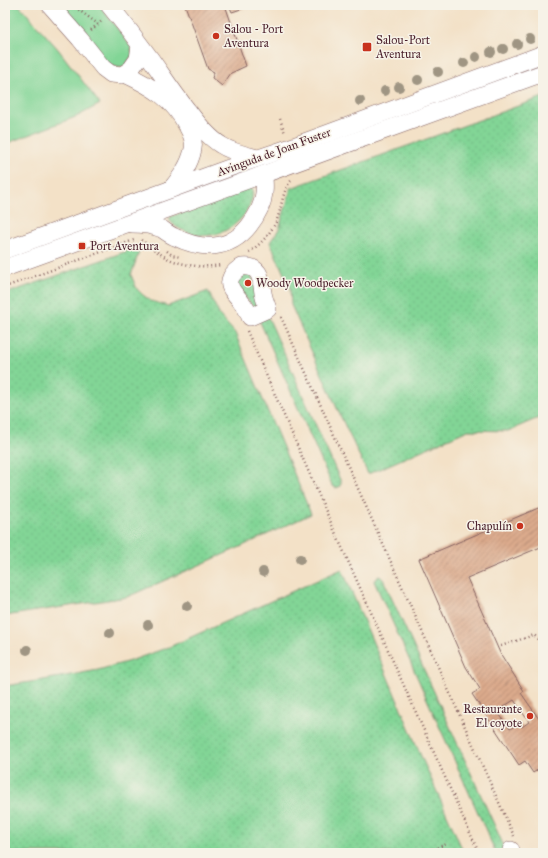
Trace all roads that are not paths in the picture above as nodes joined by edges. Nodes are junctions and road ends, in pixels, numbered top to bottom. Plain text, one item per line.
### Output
1 (50, 5) edge
2 (108, 10) edge
3 (140, 46) junction
4 (543, 54) edge
5 (543, 73) edge
6 (125, 74) junction
7 (258, 158) junction
8 (264, 175) junction
9 (171, 189) junction
10 (126, 224) junction
11 (227, 243) junction
12 (5, 250) edge
13 (5, 268) edge
14 (238, 269) junction

1 - 6 street
2 - 3 street
3 - 6 street
3 - 7 street
4 - 7 street, Avinguda de Joan Fuster
5 - 8 street, Avinguda de Joan Fuster
6 - 9 street
7 - 9 street, Avinguda de Joan Fuster
8 - 10 street, Avinguda de Joan Fuster
8 - 11 street
9 - 12 street, Avinguda de Joan Fuster
10 - 11 street
10 - 13 street, Avinguda de Joan Fuster
11 - 14 street
14 - 14 street

